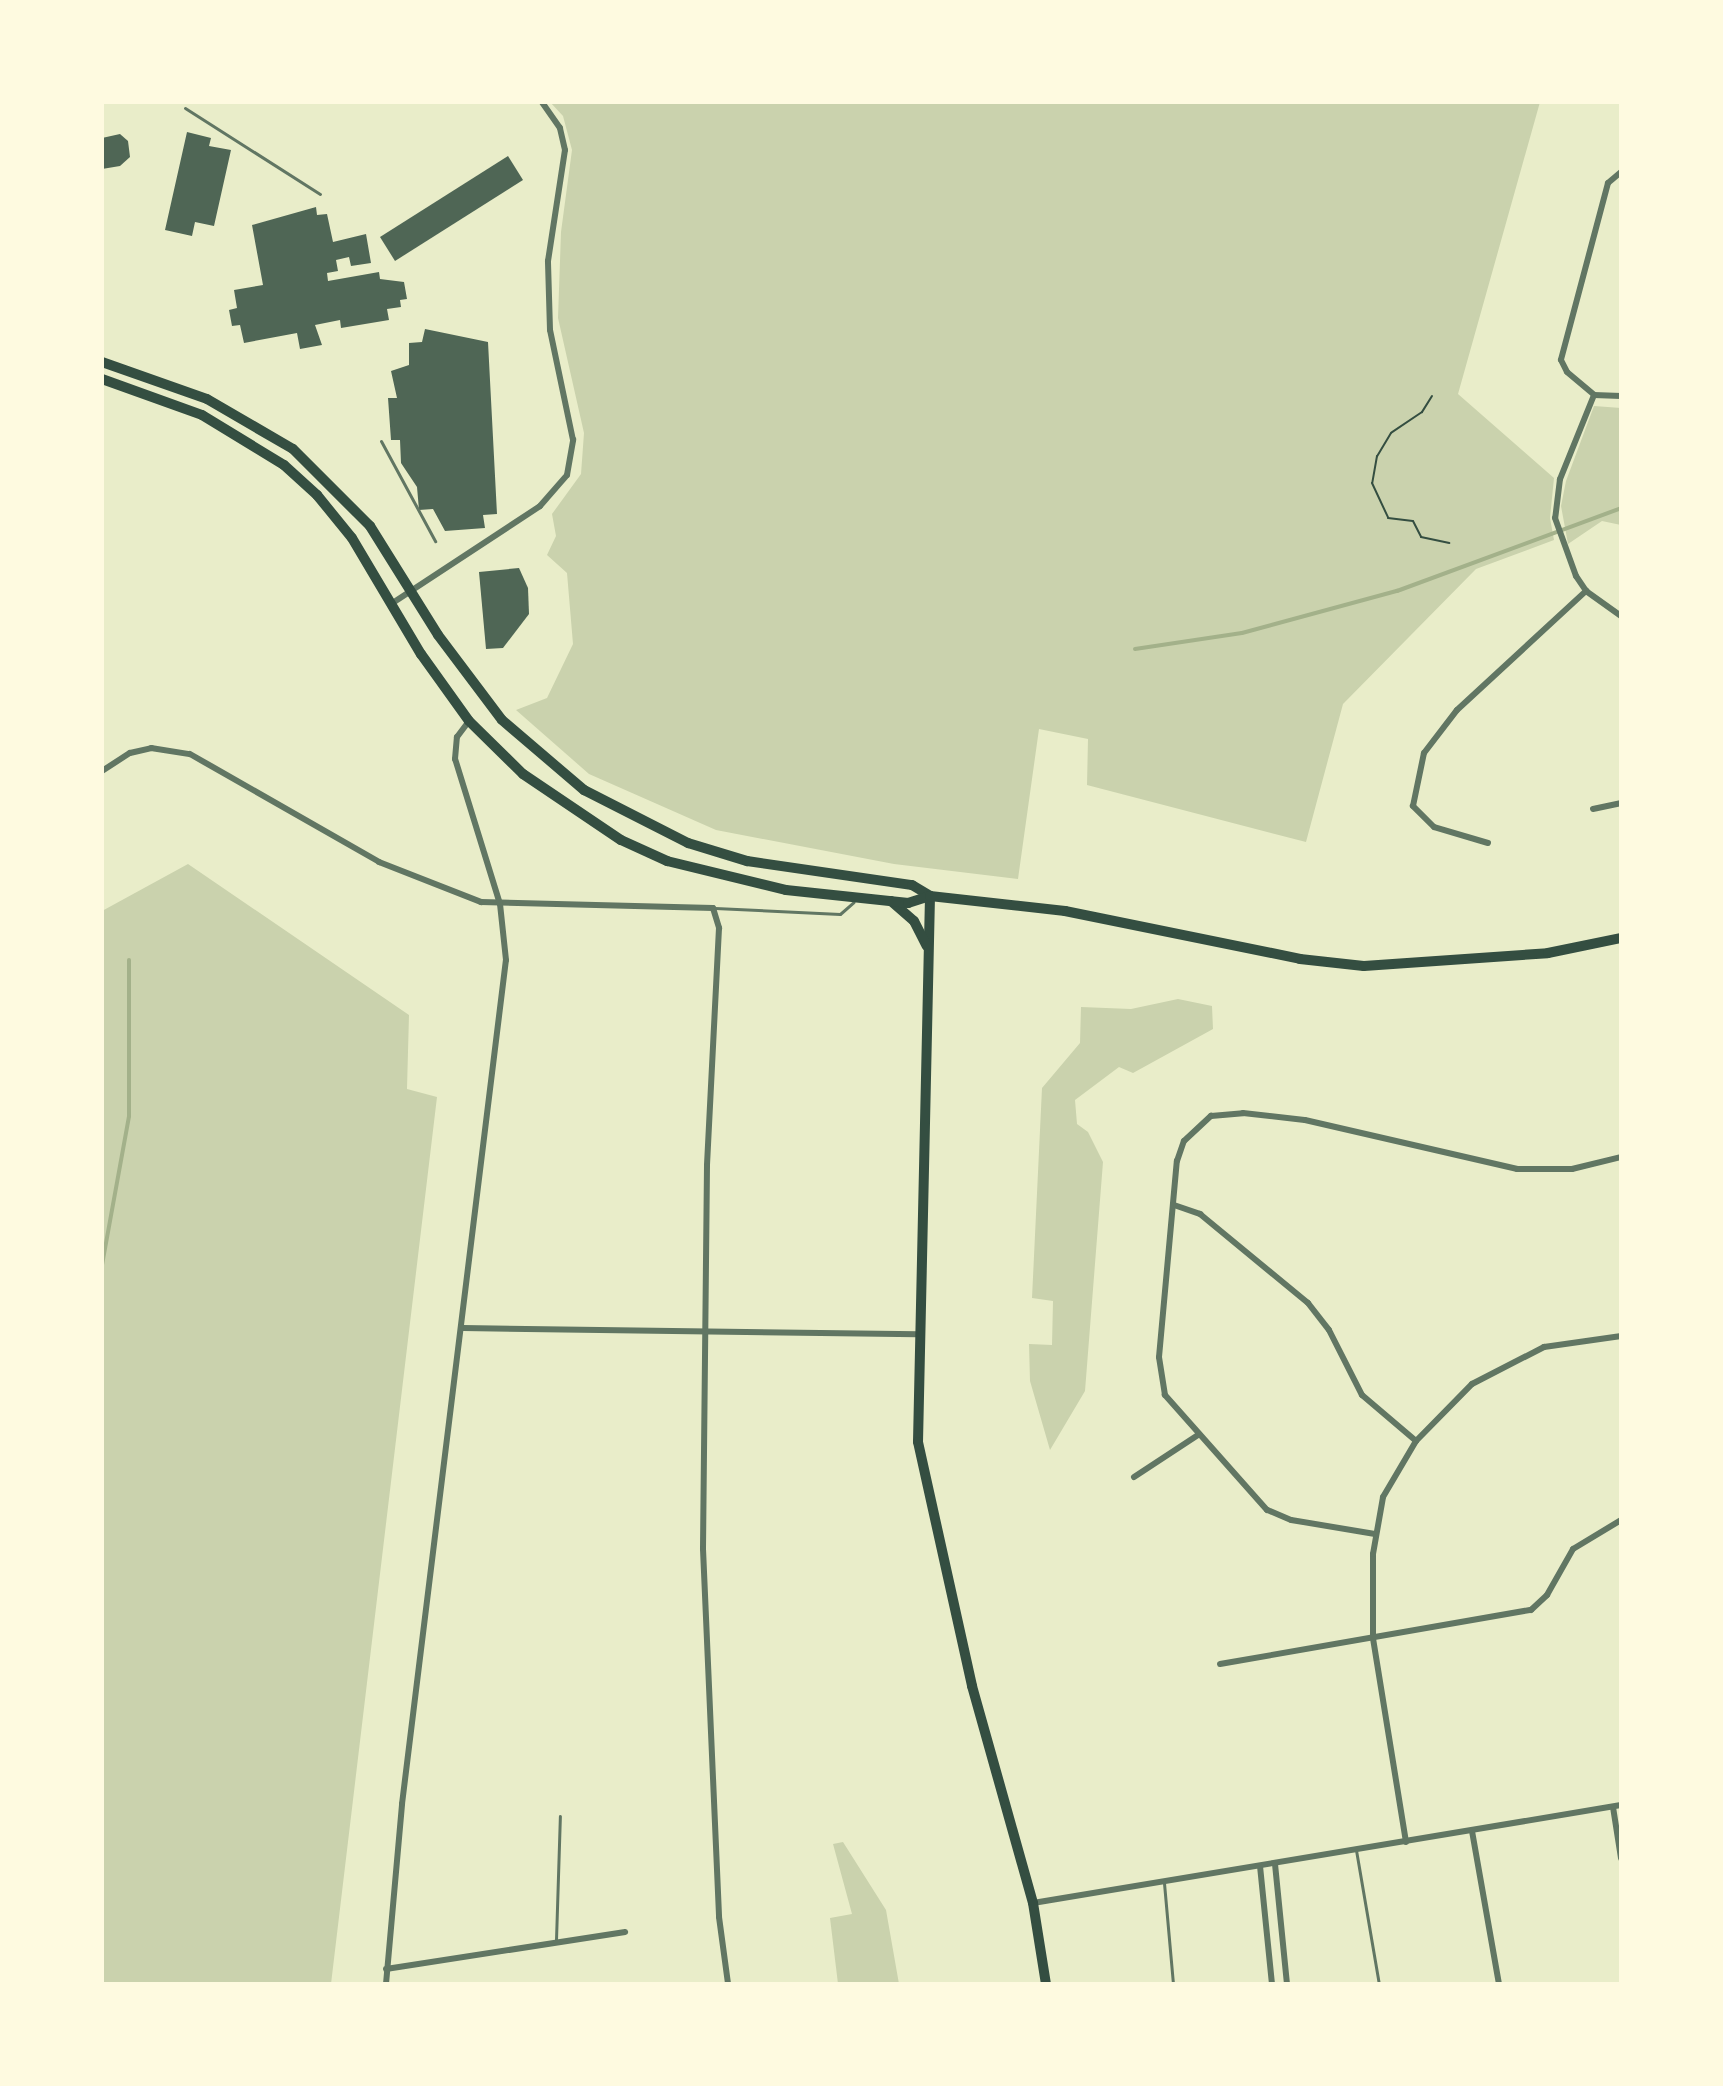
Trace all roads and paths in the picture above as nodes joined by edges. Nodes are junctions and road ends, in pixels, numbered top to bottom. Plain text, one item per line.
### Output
1 (542, 102) edge
2 (185, 108) dead end
3 (1621, 172) edge
4 (320, 194) dead end
5 (102, 362) edge
6 (102, 379) edge
7 (1594, 395) junction
8 (1432, 396) dead end
9 (1621, 396) edge
10 (381, 441) dead end
11 (435, 541) dead end
12 (1449, 543) dead end
13 (411, 590) junction
14 (1586, 591) junction
15 (391, 604) junction
16 (1621, 616) edge
17 (469, 721) junction
18 (102, 771) edge
19 (1621, 803) edge
20 (1593, 809) dead end
21 (1488, 843) dead end
22 (930, 896) junction
23 (857, 899) junction
24 (891, 901) junction
25 (500, 904) junction
26 (713, 908) junction
27 (1621, 938) edge
28 (928, 948) junction
29 (1621, 1157) edge
30 (1174, 1205) junction
31 (463, 1328) junction
32 (707, 1331) junction
33 (918, 1334) junction
34 (1621, 1336) edge
35 (1198, 1435) junction
36 (1416, 1441) junction
37 (1134, 1477) dead end
38 (1621, 1520) edge
39 (1375, 1534) junction
40 (1373, 1638) junction
41 (1220, 1664) dead end
42 (1617, 1806) edge
43 (560, 1816) dead end
44 (1472, 1831) junction
45 (1406, 1842) junction
46 (1356, 1850) junction
47 (1621, 1858) edge
48 (1275, 1864) junction
49 (1260, 1866) junction
50 (1164, 1883) junction
51 (1033, 1903) junction
52 (625, 1932) dead end
53 (557, 1944) junction
54 (386, 1969) junction
55 (386, 1984) edge
56 (728, 1984) edge
57 (1046, 1984) edge
58 (1173, 1984) edge
59 (1272, 1984) edge
60 (1287, 1984) edge
61 (1379, 1984) edge
62 (1499, 1984) edge

1 - 13 street
2 - 4 lane
3 - 7 street
5 - 13 main road
6 - 15 main road
7 - 9 street
7 - 14 street
8 - 12 path
10 - 11 lane
13 - 15 street
13 - 22 main road
14 - 16 street
14 - 21 street
15 - 17 main road
17 - 23 main road
17 - 25 street
18 - 25 street
19 - 20 street
22 - 24 main road
22 - 27 main road
22 - 28 main road
23 - 24 main road
23 - 26 lane
24 - 28 main road
25 - 26 street
25 - 31 street
26 - 32 street
28 - 33 main road
29 - 30 street
30 - 35 street
30 - 36 street
31 - 32 street
31 - 54 street
32 - 33 street
32 - 56 street
33 - 51 main road
34 - 36 street
35 - 37 street
35 - 39 street
36 - 39 street
38 - 40 street
39 - 40 street
40 - 41 street
40 - 45 street
42 - 44 street
42 - 47 street
43 - 53 lane
44 - 45 street
44 - 62 street
45 - 46 street
46 - 48 street
46 - 61 lane
48 - 49 street
48 - 60 street
49 - 50 street
49 - 59 street
50 - 51 street
50 - 58 lane
51 - 57 main road
52 - 53 street
53 - 54 street
54 - 55 street

